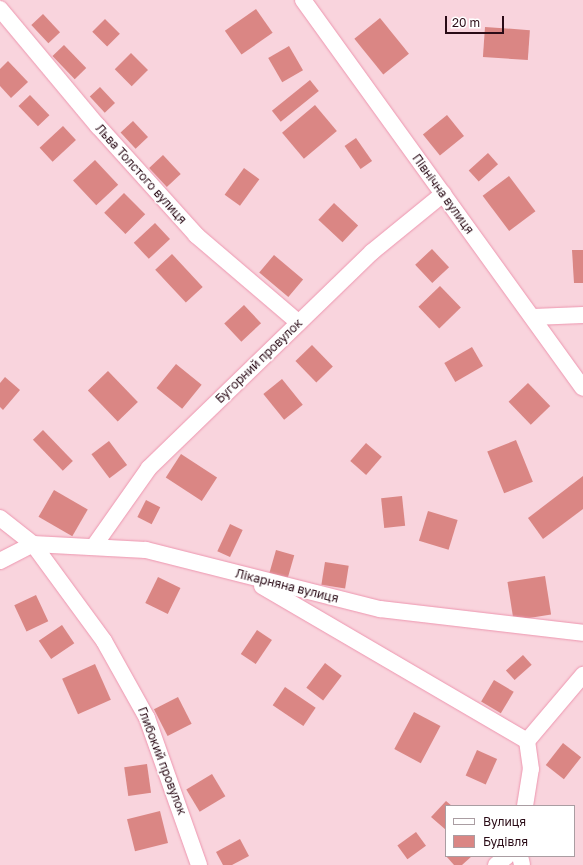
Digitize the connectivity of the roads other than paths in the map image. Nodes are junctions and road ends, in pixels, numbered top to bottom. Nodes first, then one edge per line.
1 (303, 0) edge
2 (314, 0) edge
3 (0, 9) edge
4 (443, 194) junction
5 (583, 315) edge
6 (533, 318) junction
7 (299, 323) junction
8 (583, 388) edge
9 (0, 518) edge
10 (33, 544) junction
11 (94, 546) junction
12 (0, 561) edge
13 (247, 577) junction
14 (583, 633) edge
15 (583, 675) edge
16 (527, 741) junction
17 (525, 805) edge
18 (506, 857) edge
19 (199, 865) edge
20 (496, 865) edge

1 - 2 street
1 - 4 street, Північна вулиця
3 - 7 street, Льва Толстого вулиця
4 - 6 street, Північна вулиця
4 - 7 street, Бугорний провулок
5 - 6 street
6 - 8 street, Північна вулиця
7 - 11 street, Бугорний провулок
9 - 10 street
10 - 11 street, Лікарняна вулиця
10 - 12 street
10 - 19 street, Глибокий провулок
11 - 13 street, Лікарняна вулиця
13 - 14 street, Лікарняна вулиця
13 - 16 street
15 - 16 street
16 - 17 street
18 - 20 street

